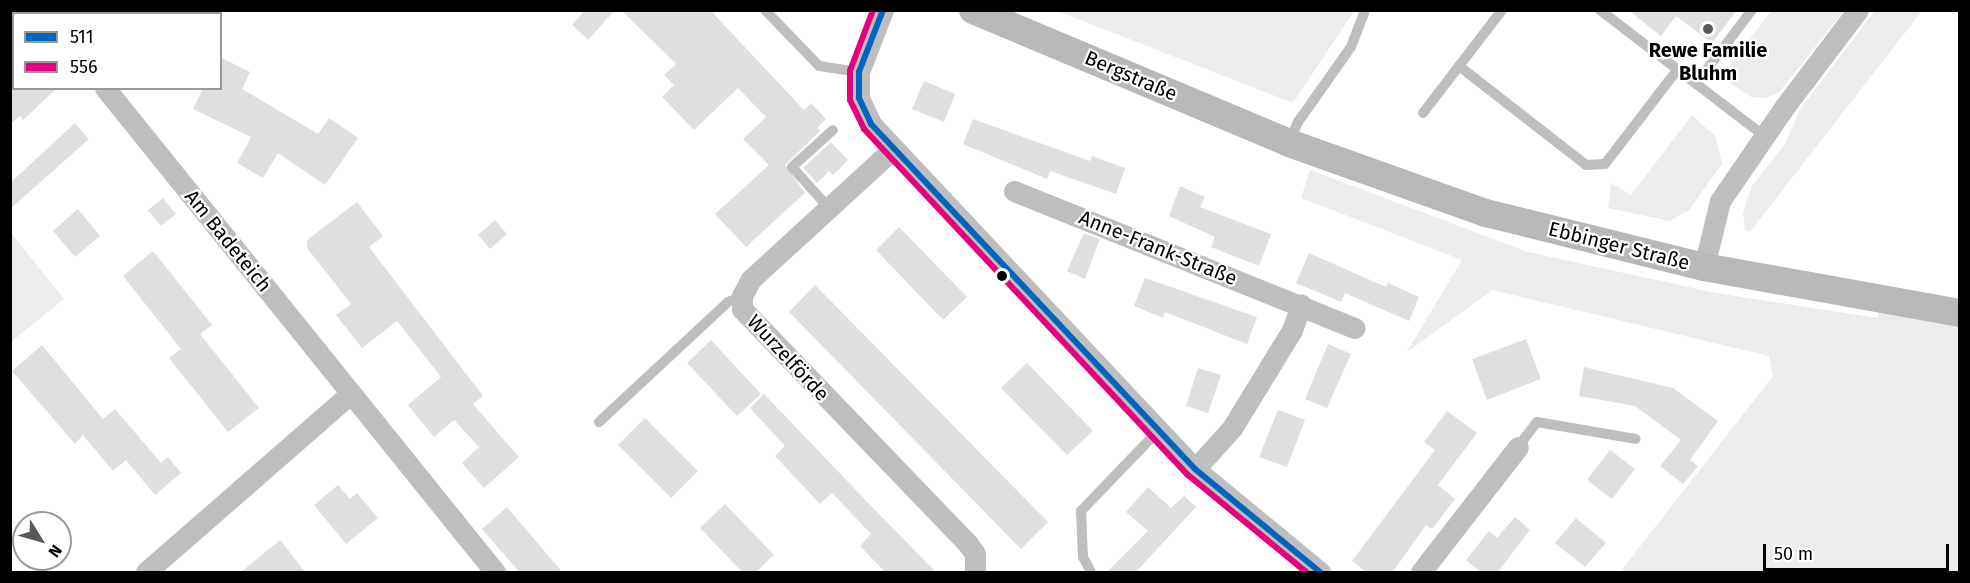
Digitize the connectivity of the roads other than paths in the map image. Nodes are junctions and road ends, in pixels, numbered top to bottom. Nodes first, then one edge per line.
1 (765, 10) edge
2 (883, 10) edge
3 (973, 10) edge
4 (1365, 10) edge
5 (1502, 10) edge
6 (1600, 10) edge
7 (1752, 10) edge
8 (1858, 10) edge
9 (1459, 66) junction
10 (1677, 70) junction
11 (859, 72) junction
12 (1696, 84) junction
13 (107, 90) edge
14 (1423, 113) dead end
15 (833, 130) dead end
16 (1764, 136) junction
17 (1288, 143) junction
18 (892, 150) junction
19 (1014, 191) dead end
20 (829, 208) junction
21 (1704, 267) junction
22 (742, 296) junction
23 (1301, 305) junction
24 (1959, 313) edge
25 (1355, 328) dead end
26 (351, 393) junction
27 (599, 422) dead end
28 (1158, 431) junction
29 (1636, 439) dead end
30 (1518, 447) joint
31 (1195, 469) junction
32 (146, 572) edge
33 (495, 573) edge
34 (975, 573) edge
35 (1090, 573) edge
36 (1320, 573) edge
37 (1420, 573) edge

1 - 11 lane
2 - 11 street
3 - 17 main road, Bergstraße
4 - 17 lane
5 - 9 lane
6 - 10 lane
7 - 12 lane
8 - 16 street
9 - 10 lane
9 - 14 lane
10 - 12 lane
11 - 18 street
12 - 16 lane
13 - 26 street, Am Badeteich
15 - 20 lane
16 - 21 street
17 - 21 main road, Ebbinger Straße
18 - 20 street, Wurzelförde
18 - 28 street
19 - 23 street, Anne-Frank-Straße
20 - 22 street, Wurzelförde
21 - 24 main road, Ebbinger Straße
22 - 27 lane
22 - 34 street, Wurzelförde
23 - 25 street, Anne-Frank-Straße
23 - 31 street
26 - 32 street
26 - 33 street, Am Badeteich
28 - 31 street
28 - 35 lane
29 - 30 lane
30 - 37 street
31 - 36 street

